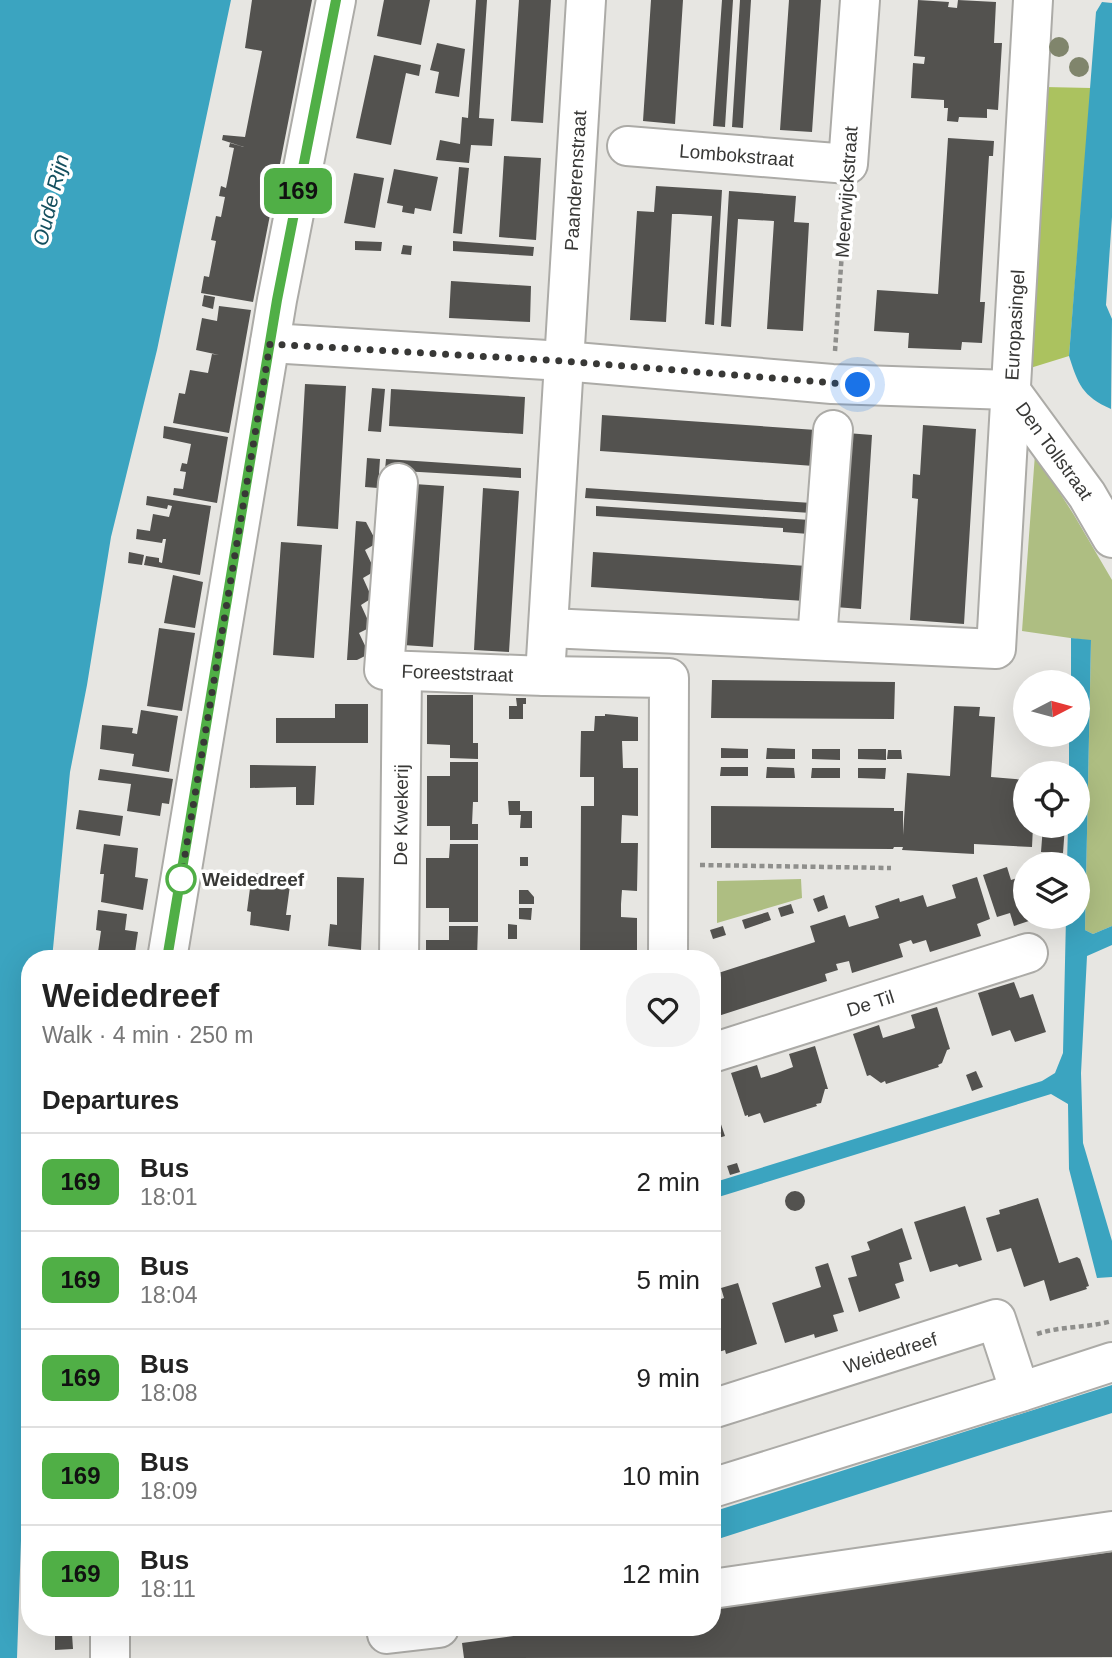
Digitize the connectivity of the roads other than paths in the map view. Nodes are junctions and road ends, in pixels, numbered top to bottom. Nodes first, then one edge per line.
1 (337, 0) edge
2 (586, 0) edge
3 (860, 0) edge
4 (1032, 0) edge
5 (627, 146) dead end
6 (848, 164) joint
7 (270, 344) junction
8 (563, 361) junction
9 (1010, 390) junction
10 (833, 430) dead end
11 (398, 482) dead end
12 (1100, 489) edge
13 (1112, 538) edge
14 (549, 628) junction
15 (817, 640) junction
16 (402, 671) junction
17 (545, 676) junction
18 (169, 950) edge
19 (399, 950) edge
20 (667, 950) edge
21 (1028, 953) dead end
22 (721, 1050) edge
23 (1112, 1362) edge
24 (1020, 1392) junction
25 (721, 1406) edge
26 (721, 1485) edge
27 (1112, 1531) edge
28 (721, 1589) edge
29 (110, 1636) edge
30 (110, 1658) edge

1 - 7 street
2 - 8 street, Paanderenstraat
3 - 6 street, Meerwijckstraat
4 - 9 street, Europasingel
5 - 6 street, Lombokstraat
7 - 8 street, Den Tollstraat
7 - 18 street
8 - 9 street, Den Tollstraat
8 - 14 street
9 - 12 street, Den Tollstraat
9 - 15 street, Europasingel
10 - 15 street
11 - 16 street, Foreeststraat
12 - 13 street, Den Tollstraat
14 - 15 street
14 - 17 street
16 - 17 street, Foreeststraat
16 - 19 street, De Kwekerij
17 - 20 street
21 - 22 street, De Til
23 - 24 street
24 - 25 street, Weidedreef
24 - 26 street
27 - 28 street
29 - 30 street

